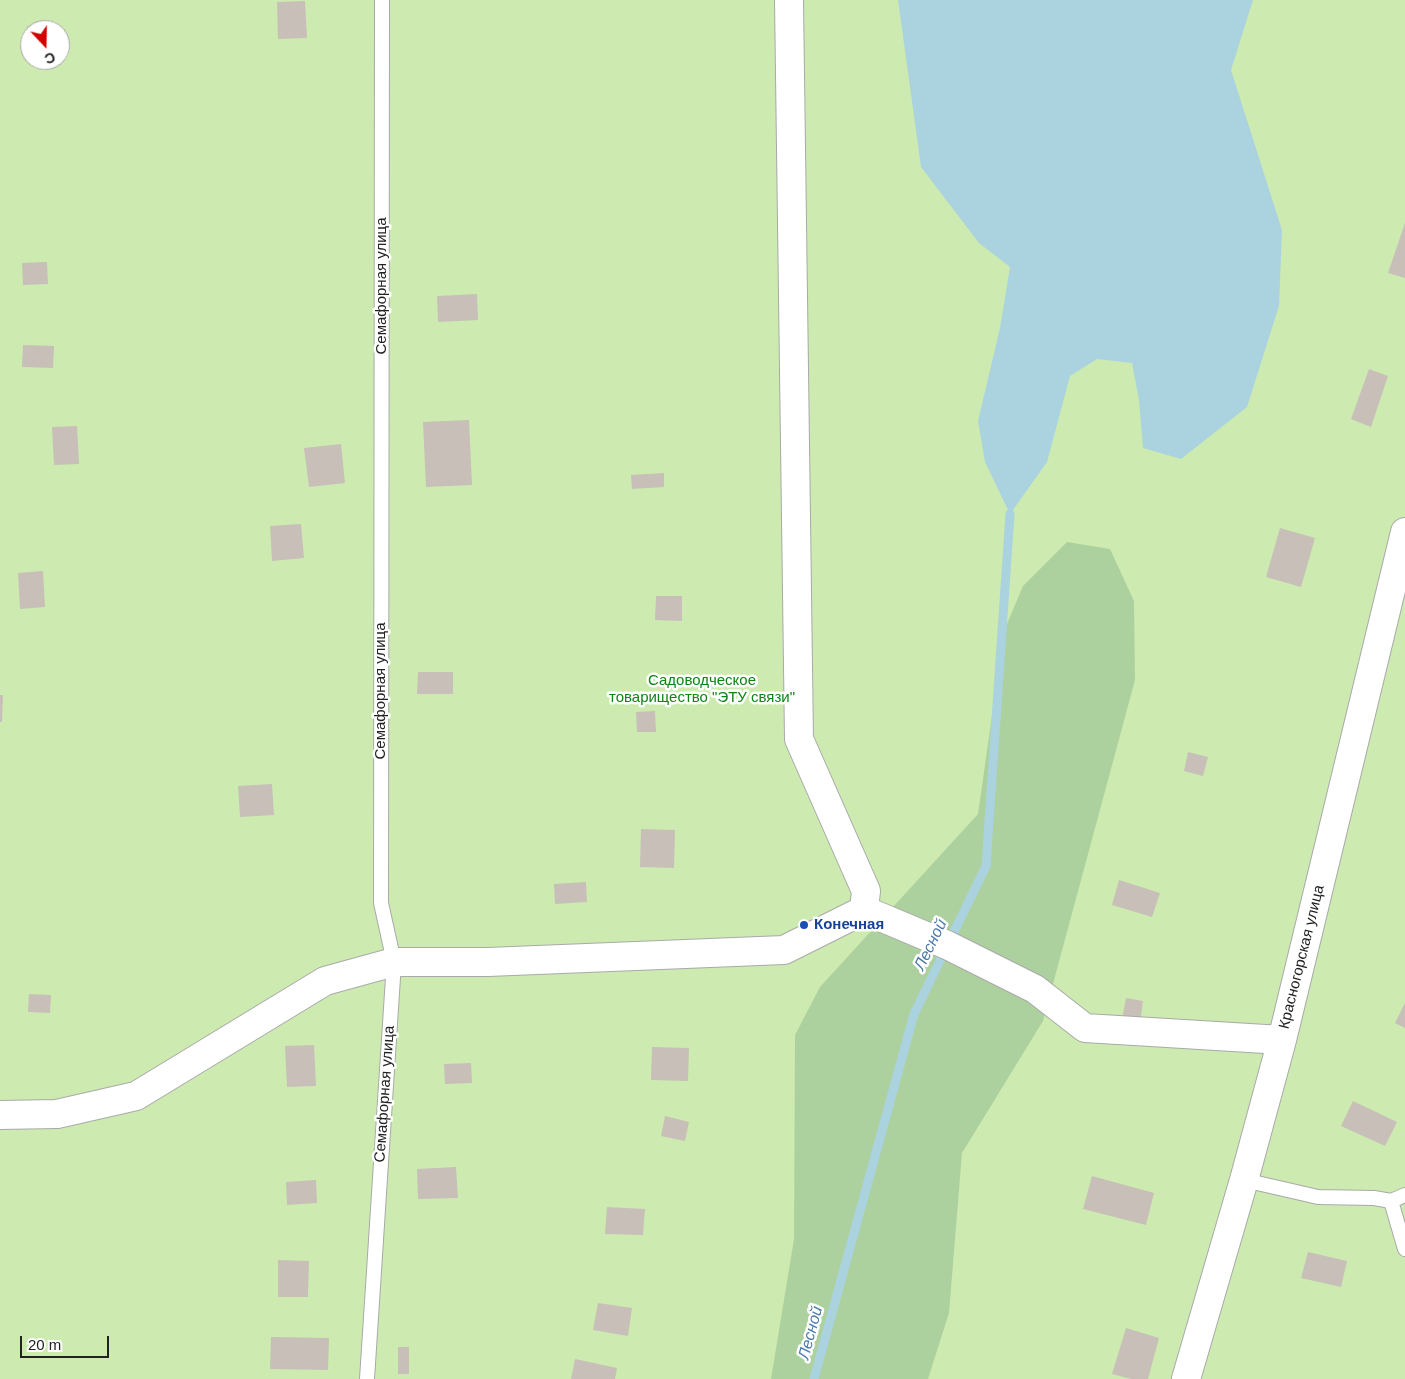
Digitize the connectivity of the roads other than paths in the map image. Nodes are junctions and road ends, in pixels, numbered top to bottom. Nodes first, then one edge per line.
1 (382, 0) edge
2 (790, 0) edge
3 (1405, 532) edge
4 (864, 910) junction
5 (394, 962) junction
6 (1282, 1040) junction
7 (0, 1115) edge
8 (1244, 1180) junction
9 (1405, 1195) edge
10 (1391, 1200) junction
11 (1405, 1249) edge
12 (367, 1379) edge
13 (1186, 1379) edge

1 - 5 lane, Семафорная улица
2 - 4 street
3 - 6 street, Красногорская улица
4 - 5 street
4 - 6 street
5 - 7 street
5 - 12 lane, Семафорная улица
6 - 8 street, Красногорская улица
8 - 10 lane
8 - 13 street, Красногорская улица
9 - 10 lane
10 - 11 lane

